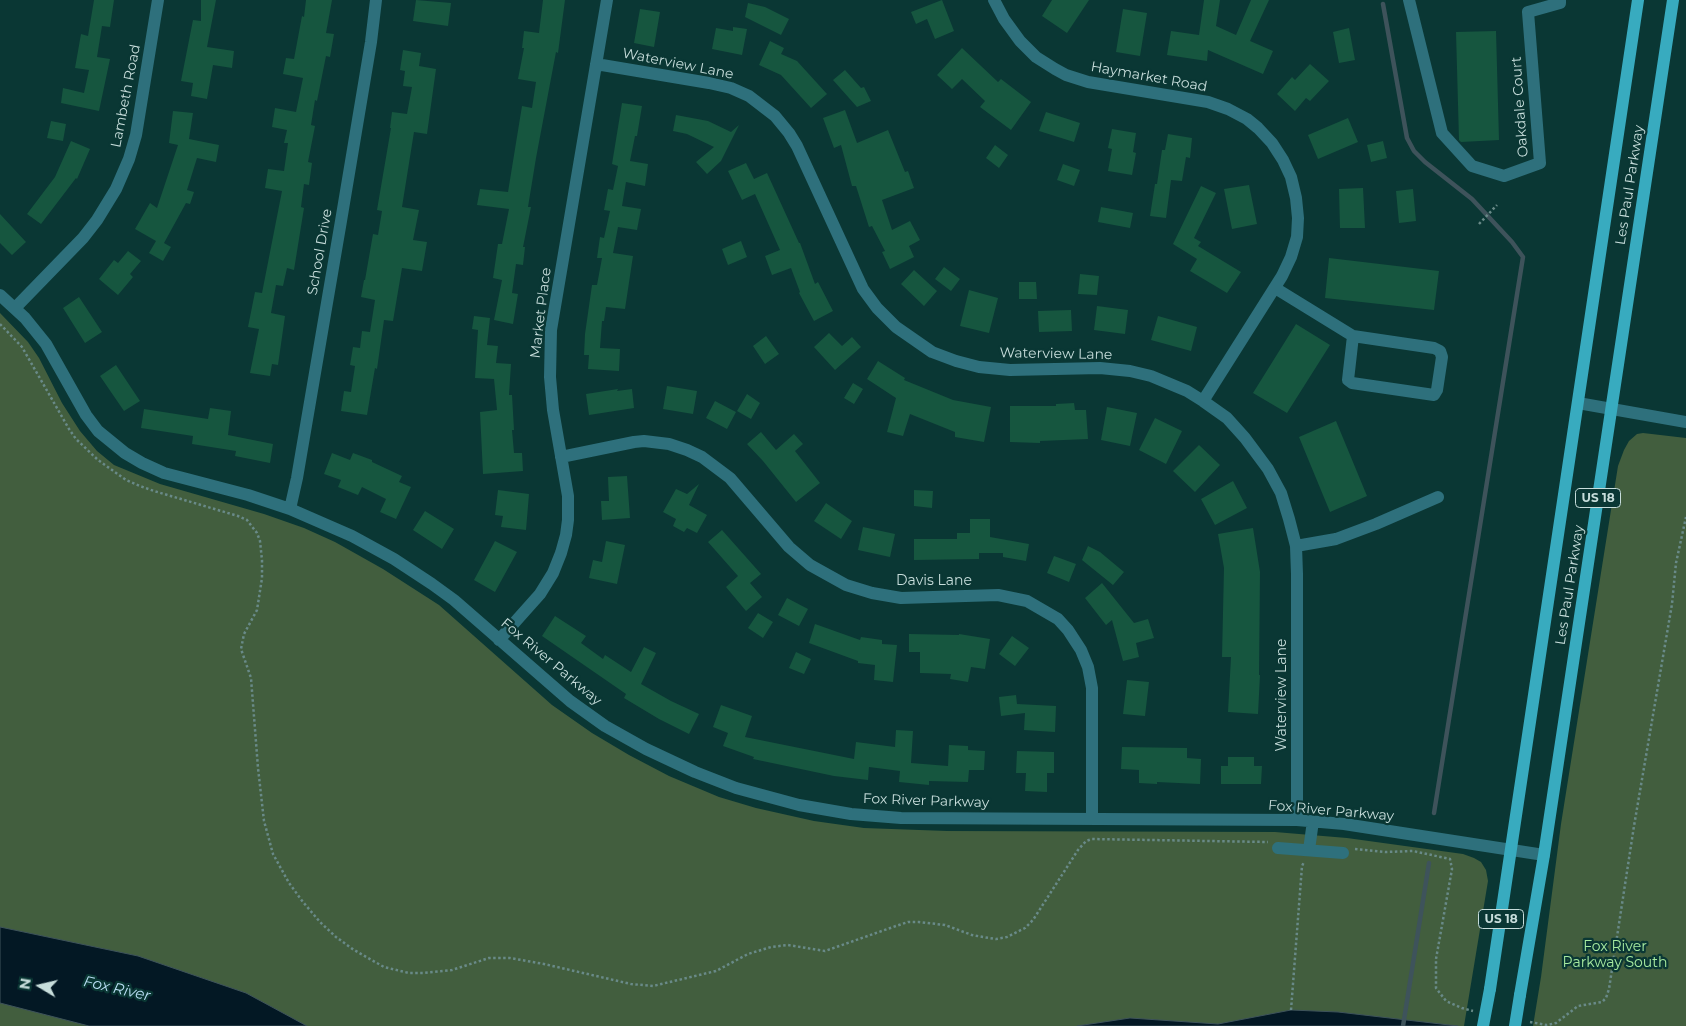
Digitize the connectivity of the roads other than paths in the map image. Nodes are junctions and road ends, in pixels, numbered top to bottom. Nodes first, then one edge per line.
1 (158, 0) edge
2 (376, 0) edge
3 (606, 0) edge
4 (994, 0) edge
5 (1409, 0) edge
6 (1560, 0) edge
7 (1638, 0) edge
8 (1672, 0) edge
9 (1528, 6) edge
10 (596, 64) junction
11 (1275, 288) junction
12 (0, 295) edge
13 (15, 308) junction
14 (1353, 336) junction
15 (1203, 401) junction
16 (1578, 403) junction
17 (1612, 409) junction
18 (1686, 422) edge
19 (561, 456) junction
20 (1438, 496) dead end
21 (290, 509) junction
22 (1296, 546) junction
23 (499, 640) junction
24 (1092, 818) junction
25 (1297, 820) junction
26 (1313, 822) junction
27 (1278, 848) dead end
28 (1309, 850) junction
29 (1512, 850) junction
30 (1343, 853) dead end
31 (1544, 855) junction
32 (1483, 1026) edge
33 (1515, 1026) edge

1 - 13 street, Lambeth Road
2 - 21 street, School Drive
3 - 10 street, Market Place
4 - 11 street, Haymarket Road
5 - 9 street, Oakdale Court
6 - 9 street, Oakdale Court
7 - 16 main road, Les Paul Parkway / US 18
8 - 17 main road, Les Paul Parkway / US 18
10 - 15 street, Waterview Lane
10 - 19 street, Market Place
11 - 14 street
11 - 15 street, Haymarket Road
12 - 13 street, Fox River Parkway
13 - 21 street, Fox River Parkway
14 - 14 street
15 - 22 street, Waterview Lane
16 - 17 street
16 - 29 main road, Les Paul Parkway / US 18
17 - 18 street
17 - 31 main road, Les Paul Parkway / US 18
19 - 23 street, Market Place
19 - 24 street, Davis Lane
20 - 22 street
21 - 23 street, Fox River Parkway
22 - 25 street, Waterview Lane
23 - 24 street, Fox River Parkway
24 - 25 street, Fox River Parkway
25 - 26 street, Fox River Parkway
26 - 28 street
26 - 29 street, Fox River Parkway
27 - 28 street
28 - 30 street
29 - 31 street, Fox River Parkway
29 - 32 main road, Les Paul Parkway / US 18, bridge
31 - 33 main road, Les Paul Parkway / US 18, bridge

